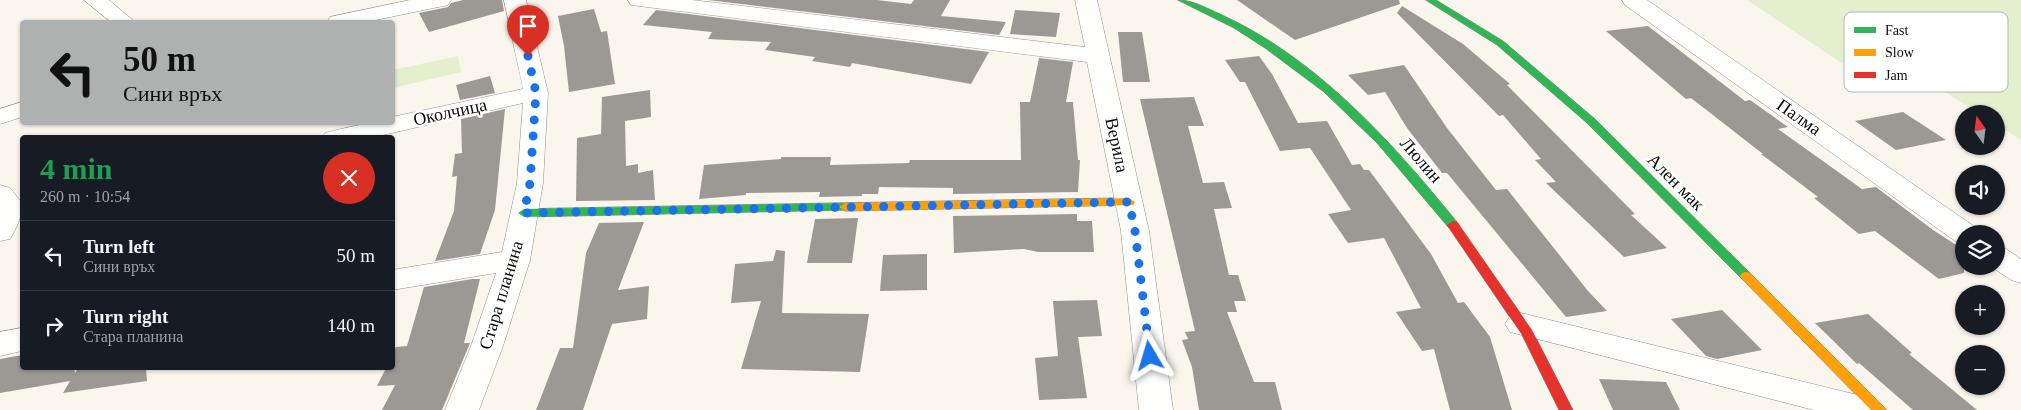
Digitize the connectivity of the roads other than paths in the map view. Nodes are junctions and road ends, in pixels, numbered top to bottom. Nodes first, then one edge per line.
1 (95, 0) edge
2 (440, 0) edge
3 (515, 0) edge
4 (639, 0) edge
5 (1086, 0) edge
6 (1182, 0) edge
7 (1430, 0) edge
8 (1633, 0) edge
9 (121, 20) edge
10 (347, 20) edge
11 (1099, 56) junction
12 (536, 93) junction
13 (20, 110) edge
14 (0, 117) edge
15 (395, 124) edge
16 (392, 125) edge
17 (347, 135) edge
18 (1129, 202) junction
19 (524, 213) junction
20 (1955, 227) edge
21 (515, 260) junction
22 (2005, 262) edge
23 (2021, 273) edge
24 (395, 280) edge
25 (1521, 324) junction
26 (20, 340) edge
27 (0, 344) edge
28 (462, 410) edge
29 (1156, 410) edge
30 (1566, 410) edge
31 (1866, 410) edge
32 (1880, 410) edge

1 - 9 street
2 - 10 street
3 - 12 street, Стара планина
4 - 11 street
5 - 11 street, Верила
6 - 25 street, Люлин
7 - 32 street, Ален мак
8 - 20 street, Палма
11 - 18 street, Верила
12 - 15 street, Околчица
12 - 19 street, Стара планина
13 - 14 street
16 - 17 street, Околчица
18 - 19 street
18 - 29 street, Верила
19 - 21 street, Стара планина
21 - 24 street
21 - 28 street, Стара планина
22 - 23 street
25 - 30 street, Люлин
25 - 31 street
26 - 27 street

